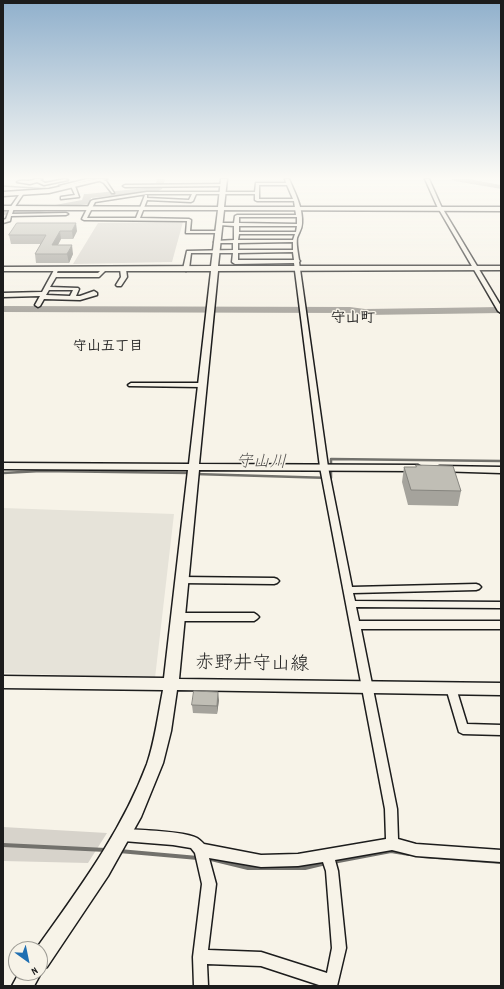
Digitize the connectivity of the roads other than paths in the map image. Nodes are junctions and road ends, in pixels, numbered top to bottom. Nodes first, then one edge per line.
1 (189, 225) edge
2 (237, 225) joint
3 (300, 225) edge
4 (451, 225) edge
5 (218, 228) junction
6 (236, 233) junction
7 (297, 233) junction
8 (295, 241) junction
9 (216, 242) junction
10 (236, 242) junction
11 (295, 251) junction
12 (216, 252) junction
13 (236, 252) junction
14 (298, 265) junction
15 (215, 268) junction
16 (477, 268) junction
17 (501, 268) edge
18 (3, 269) edge
19 (123, 269) junction
20 (186, 269) junction
21 (56, 272) junction
22 (120, 285) dead end
23 (46, 288) junction
24 (94, 293) dead end
25 (3, 295) edge
26 (42, 296) junction
27 (72, 298) junction
28 (38, 305) dead end
29 (501, 311) edge
30 (131, 385) dead end
31 (201, 385) junction
32 (3, 466) edge
33 (195, 467) junction
34 (324, 467) junction
35 (501, 470) edge
36 (181, 580) junction
37 (274, 581) dead end
38 (476, 587) dead end
39 (349, 590) junction
40 (352, 604) junction
41 (501, 605) edge
42 (177, 617) junction
43 (254, 617) dead end
44 (356, 625) junction
45 (501, 625) edge
46 (3, 682) edge
47 (171, 684) junction
48 (369, 688) junction
49 (451, 688) junction
50 (501, 689) edge
51 (501, 730) edge
52 (123, 835) junction
53 (392, 844) junction
54 (202, 855) junction
55 (501, 856) edge
56 (329, 862) junction
57 (48, 948) edge
58 (200, 957) junction
59 (201, 986) edge

1 - 5 street
2 - 5 street
2 - 6 street
3 - 7 street
4 - 16 street
5 - 9 street
6 - 7 street
6 - 10 street
7 - 8 street
8 - 10 street
8 - 11 street
9 - 10 street
9 - 12 street
10 - 13 street
11 - 13 street
11 - 14 street
12 - 13 street
12 - 15 street
12 - 20 street
13 - 14 street
14 - 15 street
14 - 16 street
14 - 34 street
15 - 20 street
15 - 31 street
16 - 17 street
16 - 29 street
18 - 21 street
19 - 20 street
19 - 21 street
19 - 22 street
21 - 23 street
23 - 26 street
23 - 27 street
24 - 27 street
25 - 26 street
26 - 27 street
26 - 28 street
30 - 31 street
31 - 33 street
32 - 33 street
33 - 34 street
33 - 36 street
34 - 35 street
34 - 39 street
36 - 37 street
36 - 42 street
38 - 39 street
39 - 40 street
40 - 41 street
40 - 44 street
42 - 43 street
42 - 47 street
44 - 45 street
44 - 48 street
46 - 47 street, 赤野井守山線
47 - 48 street, 赤野井守山線
47 - 52 street
48 - 49 street, 赤野井守山線
48 - 53 street
49 - 50 street, 赤野井守山線
49 - 51 street
52 - 54 street
52 - 57 street
53 - 55 street
53 - 56 street
54 - 56 street
54 - 58 street
56 - 58 street
58 - 59 street

